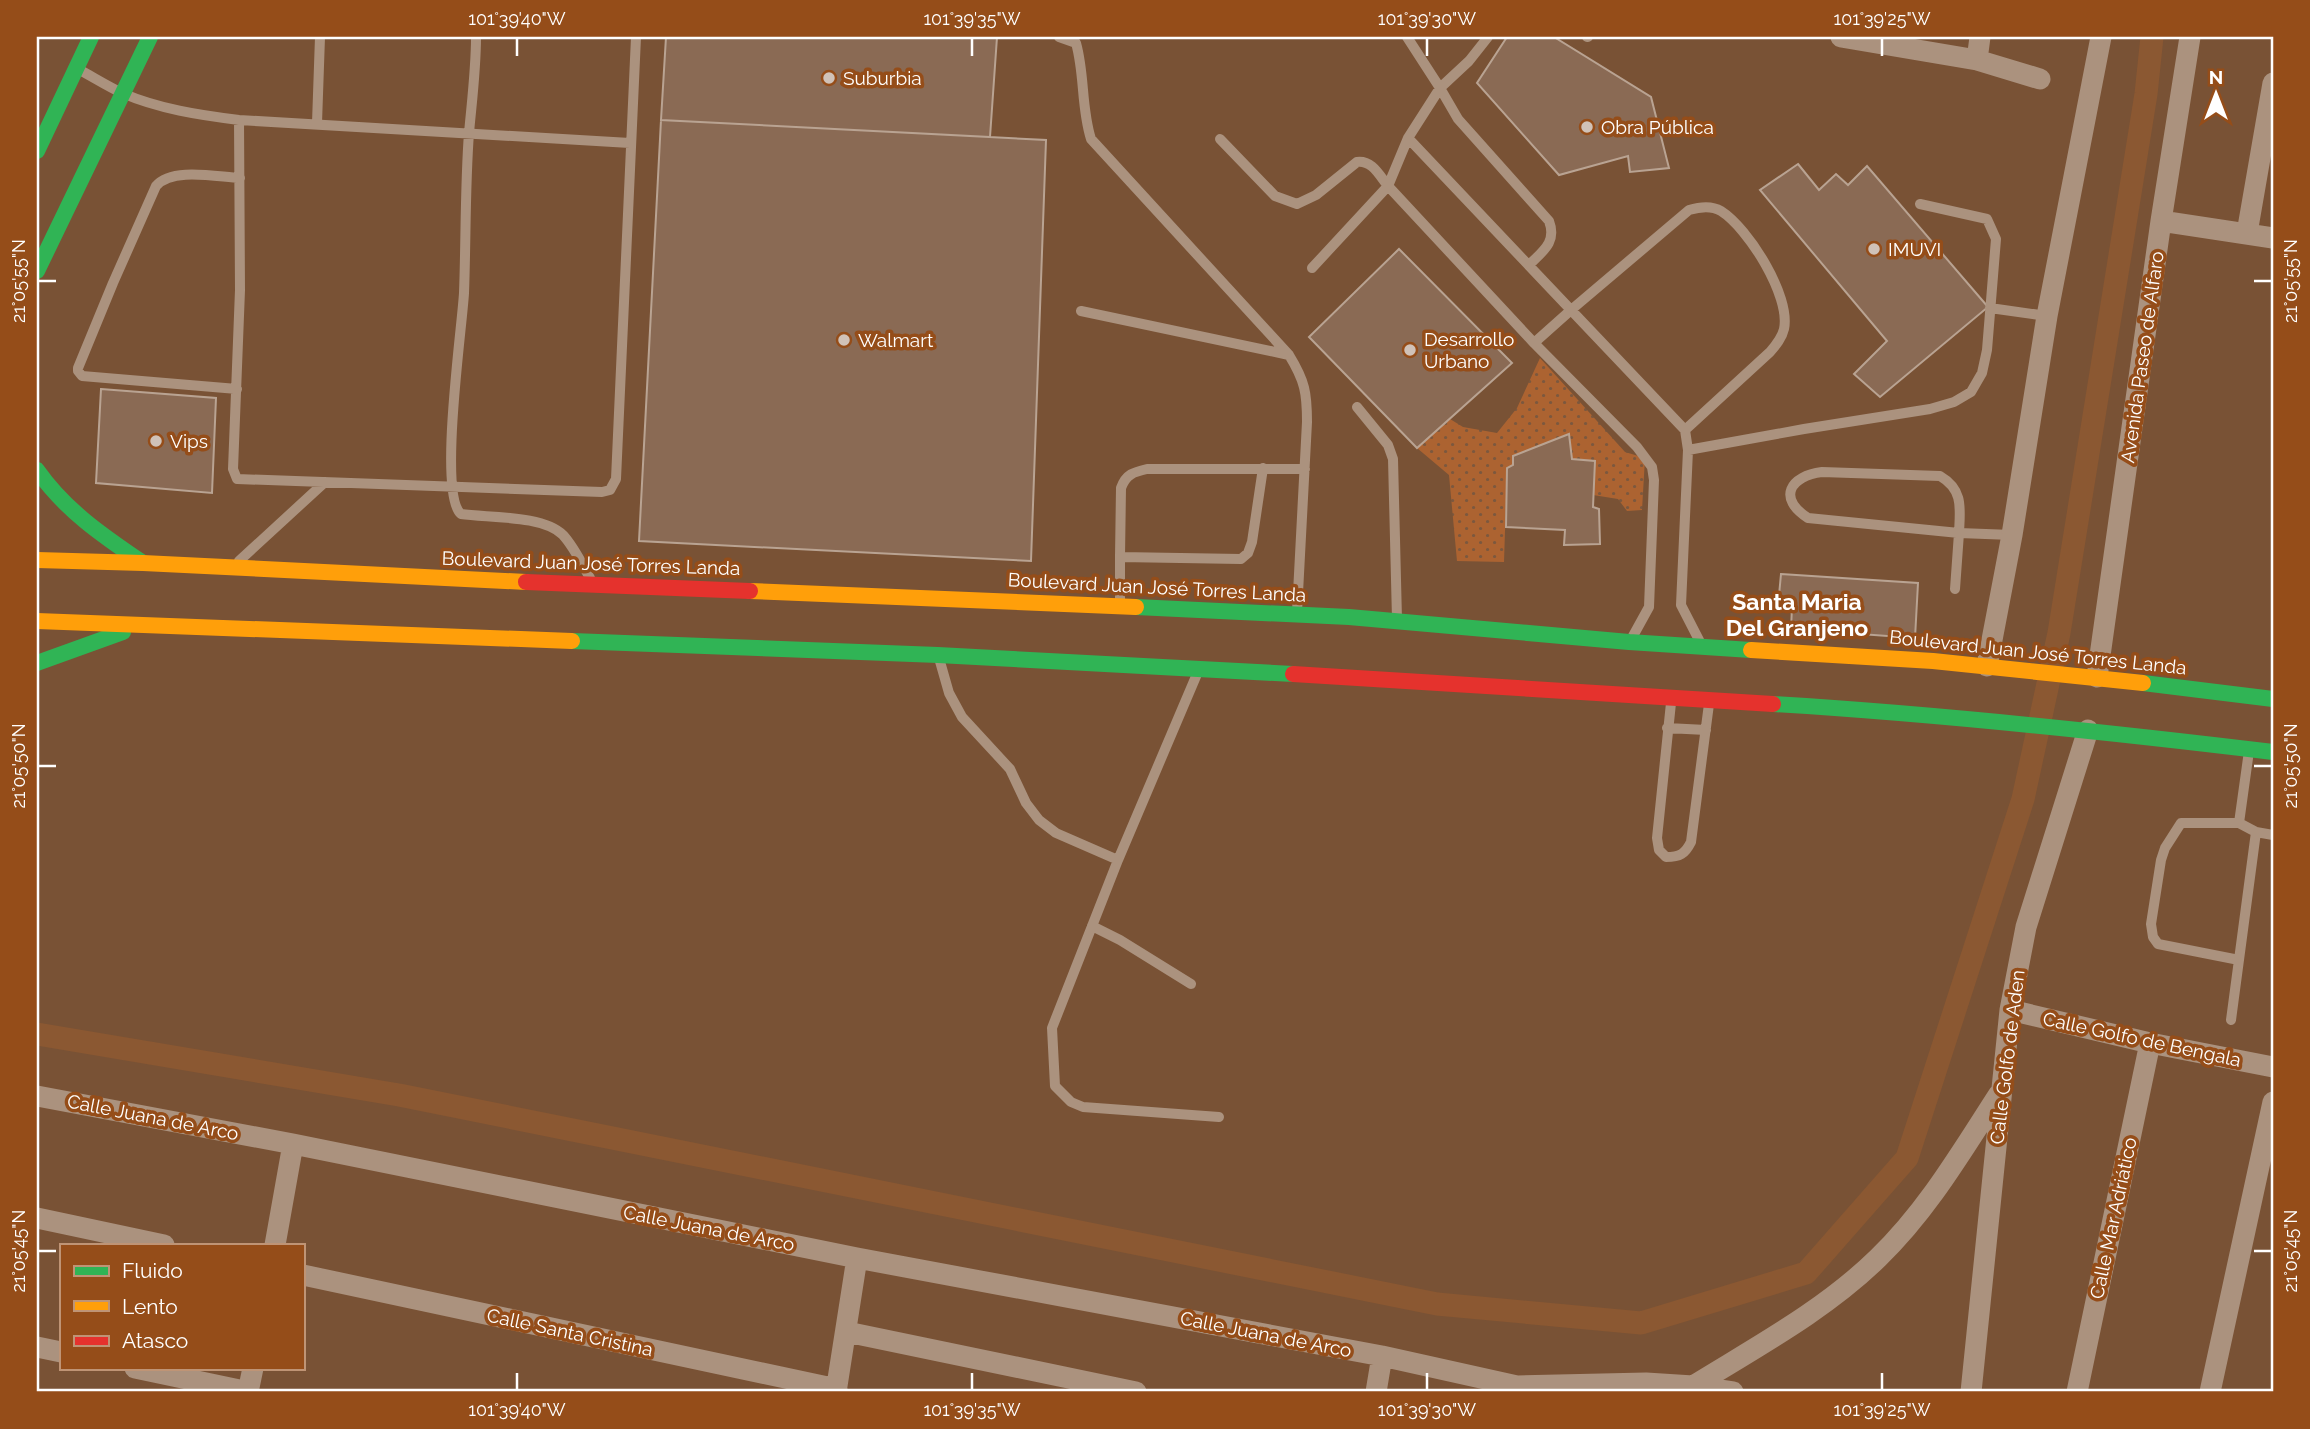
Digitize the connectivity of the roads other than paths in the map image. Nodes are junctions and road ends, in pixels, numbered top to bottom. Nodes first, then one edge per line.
1 (90, 37) edge
2 (149, 37) edge
3 (320, 37) edge
4 (477, 37) edge
5 (636, 37) edge
6 (1059, 37) edge
7 (1407, 37) edge
8 (1488, 37) edge
9 (1841, 37) edge
10 (1980, 37) edge
11 (2101, 37) edge
12 (2190, 37) edge
13 (1977, 60) junction
14 (76, 68) junction
15 (2040, 79) dead end
16 (2273, 83) edge
17 (1440, 88) junction
18 (122, 93) junction
19 (239, 120) junction
20 (317, 123) junction
21 (469, 132) junction
22 (1408, 138) junction
23 (1220, 139) dead end
24 (631, 143) junction
25 (37, 151) edge
26 (240, 178) junction
27 (1388, 186) junction
28 (1920, 204) dead end
29 (2161, 221) junction
30 (2247, 233) junction
31 (2273, 237) edge
32 (1529, 265) junction
33 (1312, 268) dead end
34 (37, 271) edge
35 (1990, 308) junction
36 (1571, 310) junction
37 (1081, 312) dead end
38 (2046, 316) junction
39 (1534, 343) junction
40 (1289, 355) junction
41 (237, 389) junction
42 (1357, 407) dead end
43 (1685, 430) junction
44 (1688, 450) junction
45 (1263, 468) junction
46 (1305, 469) junction
47 (37, 470) edge
48 (324, 482) junction
49 (452, 488) junction
50 (1959, 533) junction
51 (2012, 535) junction
52 (1120, 557) junction
53 (37, 560) edge
54 (143, 563) junction
55 (231, 568) junction
56 (594, 584) junction
57 (1955, 589) dead end
58 (1119, 606) junction
59 (1296, 614) junction
60 (37, 621) edge
61 (1397, 621) junction
62 (152, 625) junction
63 (1629, 642) junction
64 (1702, 645) junction
65 (938, 655) junction
66 (37, 663) edge
67 (1996, 667) junction
68 (1199, 668) junction
69 (2097, 677) junction
70 (1671, 696) junction
71 (1710, 699) junction
72 (2273, 699) edge
73 (1667, 728) junction
74 (1706, 730) junction
75 (2088, 730) junction
76 (2249, 748) junction
77 (2273, 752) edge
78 (2239, 823) junction
79 (2256, 832) junction
80 (2273, 835) edge
81 (1118, 860) junction
82 (1092, 926) junction
83 (2239, 960) junction
84 (1191, 984) dead end
85 (2010, 1010) junction
86 (2231, 1020) dead end
87 (2150, 1043) junction
88 (2273, 1068) edge
89 (2002, 1090) junction
90 (37, 1096) edge
91 (2273, 1102) edge
92 (1219, 1117) dead end
93 (293, 1144) junction
94 (37, 1218) edge
95 (159, 1244) edge
96 (275, 1244) edge
97 (857, 1258) junction
98 (304, 1275) edge
99 (847, 1332) junction
100 (37, 1347) edge
101 (60, 1352) edge
102 (1382, 1356) junction
103 (144, 1370) edge
104 (253, 1370) edge
105 (1693, 1386) junction
106 (1645, 1387) edge
107 (1516, 1389) edge
108 (836, 1390) edge
109 (248, 1392) edge
110 (1136, 1392) edge
111 (1376, 1392) edge
112 (1733, 1392) edge
113 (1971, 1392) edge
114 (2077, 1392) edge
115 (2210, 1392) edge

1 - 14 main road
2 - 18 main road
3 - 20 lane
4 - 21 lane
5 - 24 lane
6 - 40 lane
7 - 17 lane
8 - 17 lane
9 - 13 street
10 - 13 street
11 - 38 street
12 - 29 street, Avenida Paseo de Alfaro
13 - 15 street
14 - 18 lane
14 - 25 main road
16 - 30 street
17 - 22 lane
17 - 32 lane
18 - 19 lane
18 - 34 main road
19 - 20 lane
19 - 26 lane
20 - 21 lane
21 - 24 lane
21 - 49 lane
22 - 27 lane
22 - 32 lane
23 - 27 lane
24 - 49 lane
26 - 41 lane
26 - 41 lane
27 - 33 lane
27 - 39 lane
28 - 35 lane
29 - 30 street
29 - 69 street, Avenida Paseo de Alfaro
30 - 31 street
32 - 36 lane
35 - 38 lane
35 - 44 lane
36 - 39 lane
36 - 43 lane
36 - 43 lane
37 - 40 lane
38 - 51 street
39 - 63 lane
40 - 46 lane
41 - 48 lane
42 - 61 lane
43 - 44 lane
44 - 64 lane
45 - 46 lane
45 - 52 lane
45 - 52 lane
46 - 59 lane
47 - 54 main road
48 - 49 lane
48 - 55 lane
49 - 56 lane
50 - 50 lane
50 - 51 lane
50 - 57 lane
51 - 67 street
52 - 58 lane
53 - 54 main road, Boulevard Juan José Torres Landa
54 - 55 main road, Boulevard Juan José Torres Landa
55 - 56 main road, Boulevard Juan José Torres Landa
56 - 58 main road, Boulevard Juan José Torres Landa
58 - 59 main road, Boulevard Juan José Torres Landa
59 - 61 main road, Boulevard Juan José Torres Landa
60 - 62 main road
61 - 63 main road, Boulevard Juan José Torres Landa
62 - 65 main road
62 - 66 main road
63 - 64 main road, Boulevard Juan José Torres Landa
64 - 67 main road, Boulevard Juan José Torres Landa
65 - 68 main road
65 - 81 lane
67 - 69 main road, Boulevard Juan José Torres Landa
68 - 70 main road
68 - 81 lane
69 - 72 main road, Boulevard Juan José Torres Landa
70 - 71 main road
70 - 73 lane
71 - 74 lane
71 - 75 main road
73 - 74 lane
73 - 74 lane
75 - 76 main road
75 - 85 street, Calle Golfo de Aden
76 - 77 main road
76 - 78 lane
78 - 79 lane
78 - 83 lane
79 - 80 lane
79 - 83 lane
81 - 82 lane
82 - 84 lane
82 - 92 lane
83 - 86 lane
85 - 87 street, Calle Golfo de Bengala
85 - 89 street, Calle Golfo de Aden
87 - 88 street, Calle Golfo de Bengala
87 - 114 street, Calle Mar Adriático
89 - 105 street
89 - 113 street, Calle Golfo de Aden
90 - 93 street, Calle Juana de Arco
91 - 115 street
93 - 96 street
93 - 97 street, Calle Juana de Arco
94 - 95 street
97 - 99 street
97 - 102 street, Calle Juana de Arco
98 - 108 street, Calle Santa Cristina
99 - 108 street
99 - 110 street
100 - 101 street
102 - 107 street, Calle Juana de Arco
102 - 111 street
103 - 109 street
104 - 109 street
105 - 106 street, Calle Juana de Arco
105 - 112 street, Calle Juana de Arco
106 - 107 street, Calle Juana de Arco

